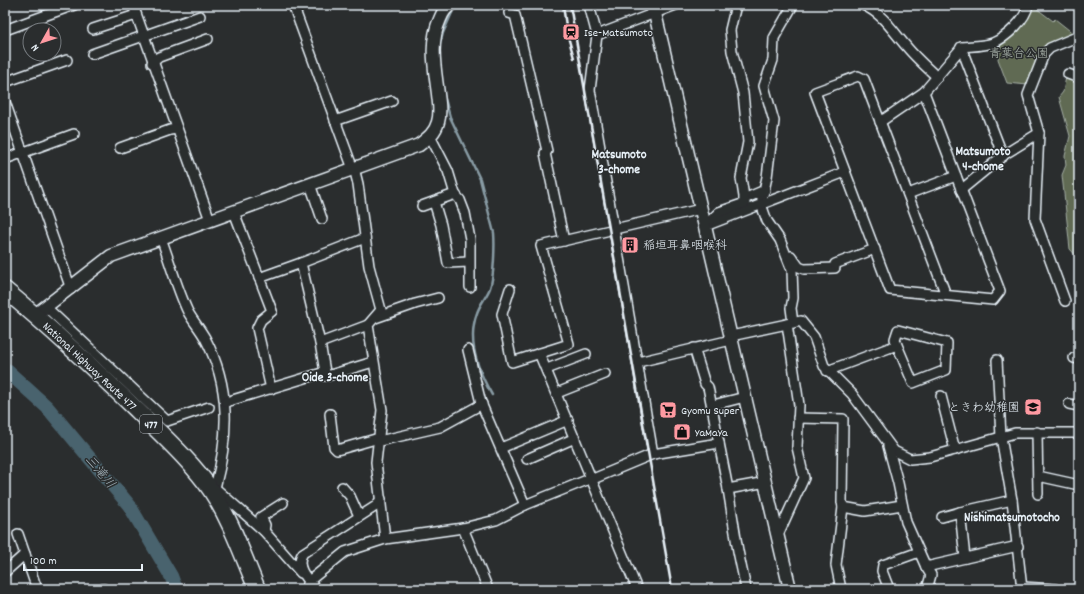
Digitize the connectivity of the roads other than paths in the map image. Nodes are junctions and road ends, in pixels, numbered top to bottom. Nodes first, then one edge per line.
1 (74, 5) edge
2 (133, 5) edge
3 (293, 5) edge
4 (450, 5) edge
5 (589, 5) edge
6 (676, 5) edge
7 (736, 5) edge
8 (793, 5) edge
9 (863, 5) edge
10 (1028, 5) edge
11 (654, 9) edge
12 (509, 13) dead end
13 (136, 15) junction
14 (200, 16) dead end
15 (94, 29) dead end
16 (5, 30) edge
17 (597, 34) junction
18 (144, 36) junction
19 (1079, 36) edge
20 (208, 39) dead end
21 (961, 48) junction
22 (92, 54) dead end
23 (67, 60) dead end
24 (152, 62) junction
25 (1068, 74) dead end
26 (937, 77) junction
27 (1079, 78) edge
28 (5, 82) edge
29 (924, 92) junction
30 (392, 101) dead end
31 (5, 102) edge
32 (335, 121) junction
33 (880, 122) junction
34 (177, 129) junction
35 (1039, 133) junction
36 (74, 134) dead end
37 (430, 136) junction
38 (120, 148) dead end
39 (23, 153) junction
40 (1003, 156) junction
41 (5, 159) edge
42 (353, 169) junction
43 (845, 172) junction
44 (956, 176) junction
45 (310, 184) junction
46 (764, 190) junction
47 (961, 190) junction
48 (455, 194) junction
49 (908, 194) junction
50 (744, 199) junction
51 (434, 202) junction
52 (763, 203) junction
53 (422, 206) dead end
54 (701, 209) junction
55 (234, 212) junction
56 (322, 219) dead end
57 (210, 220) junction
58 (705, 226) junction
59 (614, 228) junction
60 (161, 238) junction
61 (365, 238) junction
62 (564, 241) junction
63 (875, 249) junction
64 (469, 262) junction
65 (301, 263) junction
66 (259, 278) junction
67 (470, 287) dead end
68 (71, 289) junction
69 (510, 289) dead end
70 (5, 290) edge
71 (946, 295) junction
72 (438, 298) dead end
73 (1065, 301) dead end
74 (41, 310) junction
75 (371, 322) junction
76 (790, 323) junction
77 (731, 338) junction
78 (320, 343) junction
79 (897, 345) junction
80 (694, 348) junction
81 (468, 350) dead end
82 (540, 353) junction
83 (586, 354) dead end
84 (997, 360) dead end
85 (373, 362) junction
86 (638, 362) junction
87 (546, 370) junction
88 (827, 371) junction
89 (324, 372) junction
90 (605, 374) dead end
91 (271, 389) junction
92 (557, 393) junction
93 (942, 396) dead end
94 (745, 397) junction
95 (226, 402) junction
96 (482, 404) junction
97 (1069, 404) dead end
98 (712, 405) junction
99 (1079, 406) edge
100 (209, 407) dead end
101 (330, 414) dead end
102 (798, 418) junction
103 (568, 420) junction
104 (1037, 432) junction
105 (1079, 433) edge
106 (1001, 437) junction
107 (575, 438) junction
108 (379, 439) junction
109 (719, 443) junction
110 (886, 443) junction
111 (501, 448) junction
112 (955, 450) junction
113 (654, 454) junction
114 (527, 458) dead end
115 (1038, 476) junction
116 (592, 478) junction
117 (766, 482) junction
118 (1079, 484) edge
119 (342, 487) dead end
120 (213, 489) junction
121 (728, 490) junction
122 (1038, 494) dead end
123 (381, 499) junction
124 (1012, 500) junction
125 (283, 503) dead end
126 (525, 505) junction
127 (902, 505) junction
128 (843, 507) junction
129 (960, 512) junction
130 (359, 516) junction
131 (942, 517) dead end
132 (463, 528) junction
133 (264, 531) junction
134 (18, 534) dead end
135 (777, 538) junction
136 (385, 539) junction
137 (1018, 546) junction
138 (919, 552) junction
139 (25, 554) junction
140 (965, 558) junction
141 (926, 567) junction
142 (5, 572) edge
143 (307, 585) edge
144 (1022, 588) edge
145 (37, 589) edge
146 (257, 589) edge
147 (316, 589) edge
148 (488, 589) edge
149 (637, 589) edge
150 (746, 589) edge
151 (790, 589) edge
152 (841, 589) edge
153 (889, 589) edge
154 (927, 589) edge
155 (1055, 589) edge

1 - 16 street
2 - 13 street
3 - 32 street
4 - 37 street
5 - 17 street
6 - 11 street
7 - 50 street
8 - 46 street
9 - 26 street
10 - 21 street
11 - 17 street
11 - 54 street
12 - 62 street
13 - 15 street
13 - 18 street
14 - 18 street
17 - 59 street
18 - 22 street
18 - 24 street
19 - 35 street
20 - 24 street
21 - 26 street
21 - 40 street
23 - 28 street
24 - 34 street
25 - 27 street
26 - 29 street
29 - 33 street
29 - 44 street
30 - 32 street
31 - 39 street
32 - 42 street
33 - 43 street
33 - 49 street
34 - 38 street
34 - 57 street
35 - 40 street
35 - 73 street
36 - 39 street
37 - 42 street
37 - 48 street
39 - 41 street
39 - 68 street
40 - 47 street
42 - 45 street
42 - 61 street
43 - 52 street
43 - 63 street
44 - 47 street
44 - 49 street
45 - 55 street
45 - 56 street
46 - 50 street
46 - 52 street
47 - 71 street
48 - 51 street
48 - 64 street
49 - 71 street
50 - 58 street
51 - 53 street
51 - 64 street
52 - 58 street
52 - 63 street
52 - 76 street
54 - 58 street
54 - 59 street
55 - 57 street
55 - 66 street
57 - 60 street
58 - 77 street
59 - 62 street
59 - 86 street
60 - 68 street
60 - 95 street
61 - 65 street
61 - 75 street
62 - 82 street
63 - 71 street
64 - 67 street
65 - 66 street
65 - 78 street
66 - 91 street
68 - 74 street
69 - 82 street
70 - 74 highway, National Highway Route 477 / 477
72 - 75 street
74 - 100 street
74 - 120 highway, National Highway Route 477 / 477
75 - 78 street
75 - 85 street
76 - 77 street
76 - 88 street
76 - 102 street
77 - 80 street
77 - 94 street
78 - 89 street
79 - 79 street
79 - 88 street
80 - 86 street
80 - 98 street
81 - 96 street
82 - 87 street
83 - 87 street
84 - 106 street
85 - 89 street
85 - 108 street
86 - 113 street
87 - 92 street
88 - 110 street
89 - 91 street
90 - 92 street
91 - 95 street
92 - 103 street
93 - 112 street
94 - 98 street
94 - 117 street
95 - 120 street
96 - 108 street
96 - 111 street
97 - 99 street
98 - 109 street
101 - 108 street
102 - 128 street
102 - 135 street
103 - 107 street
103 - 111 street
104 - 105 street
104 - 106 street
104 - 115 street
106 - 112 street
106 - 124 street
107 - 114 street
107 - 116 street
108 - 123 street
109 - 113 street
109 - 121 street
110 - 112 street
110 - 127 street
111 - 126 street
113 - 116 street
115 - 118 street
115 - 122 street
116 - 126 street
116 - 149 street
117 - 121 street
117 - 135 street
119 - 130 street
120 - 133 street
120 - 146 highway, National Highway Route 477 / 477
121 - 150 street
123 - 130 street
123 - 136 street
124 - 129 street
124 - 137 street
125 - 133 street
126 - 132 street
127 - 128 street
127 - 138 street
128 - 152 street
129 - 131 street
129 - 140 street
130 - 143 street
132 - 136 street
132 - 148 street
133 - 143 street
134 - 139 street
135 - 151 street
136 - 143 street
137 - 140 street
137 - 144 street
138 - 141 street
138 - 153 street
139 - 142 street
139 - 145 street
140 - 141 street
141 - 154 street
143 - 147 street
144 - 155 street

